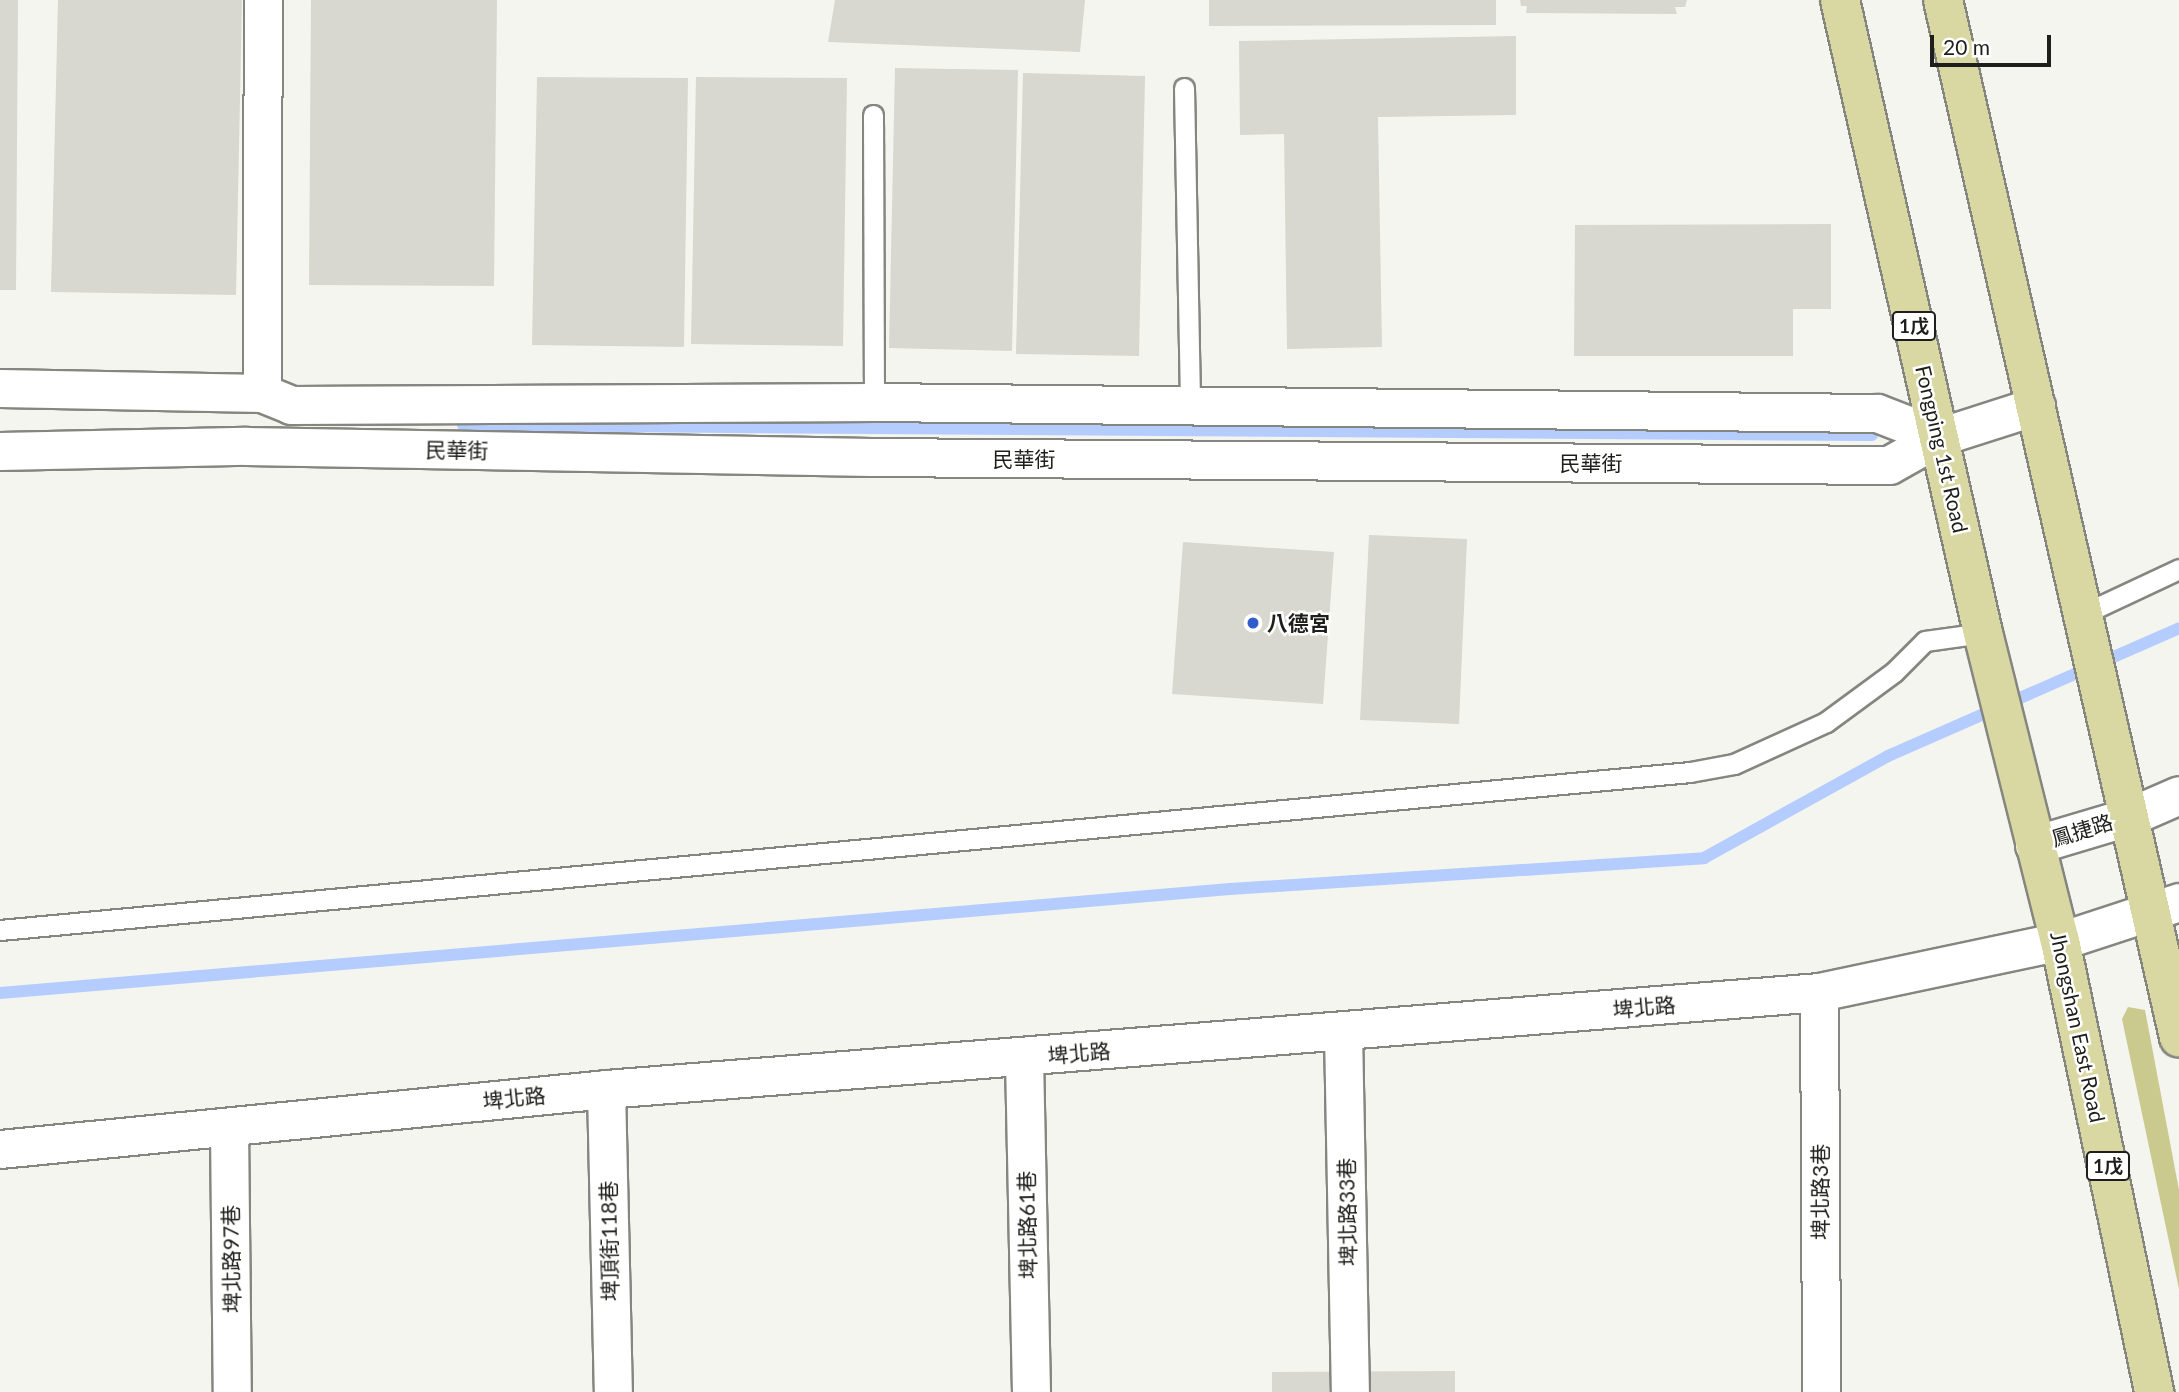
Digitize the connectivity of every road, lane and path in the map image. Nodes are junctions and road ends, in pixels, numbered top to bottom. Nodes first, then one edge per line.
1 (263, 0) edge
2 (1840, 0) edge
3 (1943, 0) edge
4 (1184, 88) dead end
5 (873, 115) dead end
6 (0, 388) edge
7 (262, 393) junction
8 (874, 402) junction
9 (2036, 405) junction
10 (1190, 407) junction
11 (1939, 437) junction
12 (0, 451) edge
13 (2179, 569) edge
14 (2086, 625) junction
15 (1986, 642) junction
16 (2179, 795) edge
17 (2131, 816) junction
18 (2034, 845) junction
19 (2165, 909) edge
20 (0, 930) edge
21 (2060, 941) junction
22 (1819, 992) junction
23 (1343, 1032) junction
24 (2179, 1037) edge
25 (1024, 1058) junction
26 (606, 1089) junction
27 (229, 1127) junction
28 (0, 1149) edge
29 (232, 1392) edge
30 (613, 1392) edge
31 (1031, 1392) edge
32 (1350, 1392) edge
33 (1821, 1392) edge
34 (2154, 1392) edge

1 - 7 street
2 - 11 main road, Fongping 1st Road / 1戊
3 - 9 main road
4 - 10 lane
5 - 8 lane
6 - 7 street
7 - 8 street
8 - 10 street
9 - 11 street, 民華街
9 - 14 main road
10 - 11 street
11 - 12 street, 民華街
11 - 15 main road, Fongping 1st Road / 1戊
13 - 14 lane
14 - 17 main road
15 - 18 main road, Jhongshan East Road / 1戊
15 - 20 lane
16 - 17 street, 鳳捷路
17 - 18 street, 鳳捷路
17 - 19 main road
18 - 21 main road, Jhongshan East Road / 1戊
19 - 21 street, 埤北路
19 - 24 main road
21 - 22 street, 埤北路
21 - 34 main road, Jhongshan East Road / 1戊
22 - 23 street, 埤北路
22 - 33 street, 埤北路3巷
23 - 25 street, 埤北路
23 - 32 street, 埤北路33巷
25 - 26 street, 埤北路
25 - 31 street, 埤北路61巷
26 - 27 street, 埤北路
26 - 30 street, 埤頂街118巷
27 - 28 street, 埤北路
27 - 29 street, 埤北路97巷

